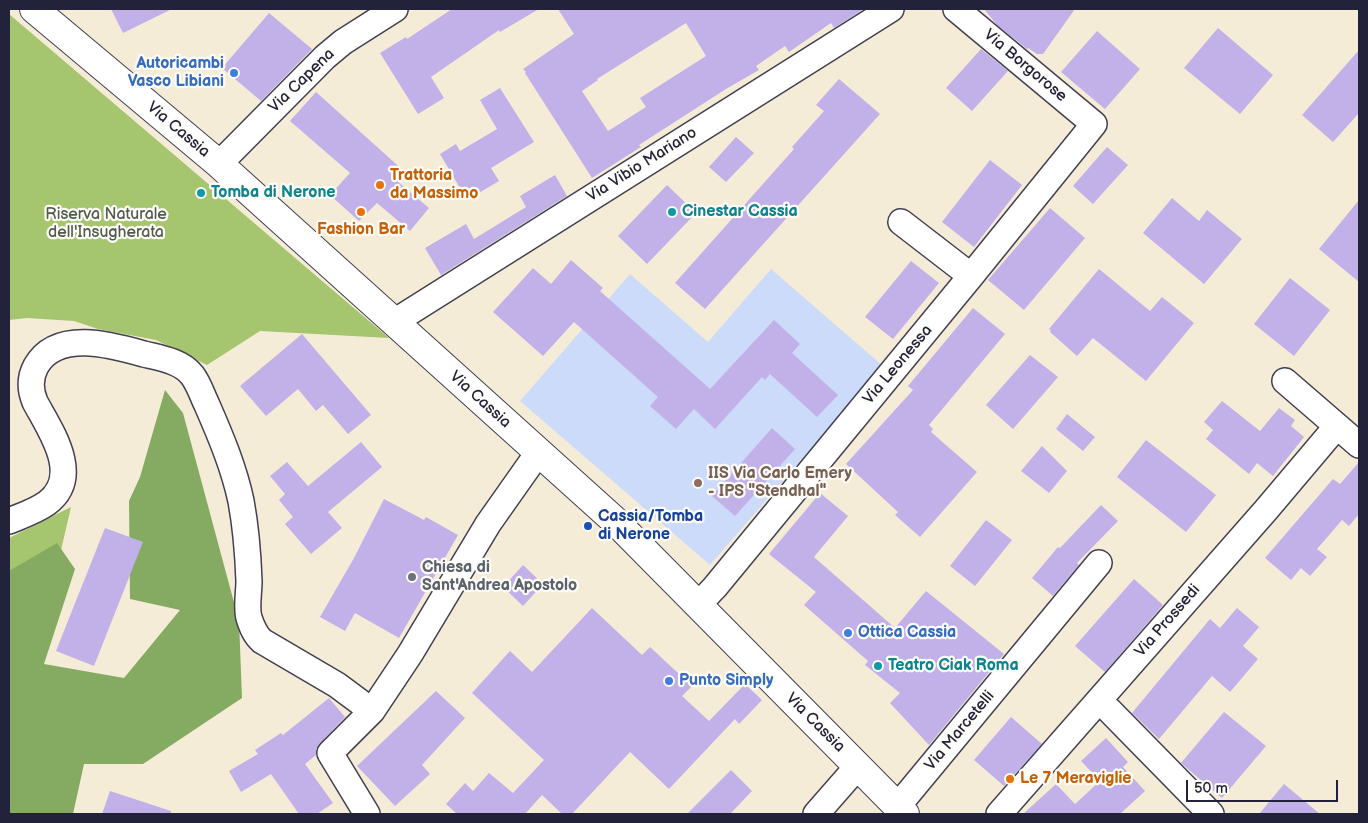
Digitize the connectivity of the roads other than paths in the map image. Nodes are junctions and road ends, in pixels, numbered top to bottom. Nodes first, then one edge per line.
1 (34, 9) edge
2 (394, 9) edge
3 (891, 9) edge
4 (956, 9) edge
5 (1094, 124) joint
6 (219, 164) junction
7 (901, 222) dead end
8 (971, 276) junction
9 (394, 322) junction
10 (1285, 381) dead end
11 (1337, 426) junction
12 (1359, 445) edge
13 (538, 453) junction
14 (9, 521) edge
15 (1098, 563) dead end
16 (699, 604) junction
17 (1109, 710) dead end
18 (372, 711) junction
19 (858, 766) junction
20 (901, 810) edge
21 (367, 814) edge
22 (816, 814) edge
23 (999, 814) edge
24 (1211, 814) edge

1 - 6 main road, Via Cassia
2 - 6 street, Via Capena
3 - 9 street, Via Vibio Mariano
4 - 5 street, Via Borgorose
5 - 8 street, Via Leonessa
6 - 9 main road, Via Cassia
7 - 8 street
8 - 16 street, Via Leonessa
9 - 13 main road, Via Cassia
10 - 11 street
11 - 12 street
11 - 23 street, Via Prossedi
13 - 16 main road, Via Cassia
13 - 18 street
14 - 18 street
15 - 20 street, Via Marcetelli
16 - 19 main road, Via Cassia
17 - 24 street
18 - 21 street
19 - 20 main road, Via Cassia
19 - 22 street

